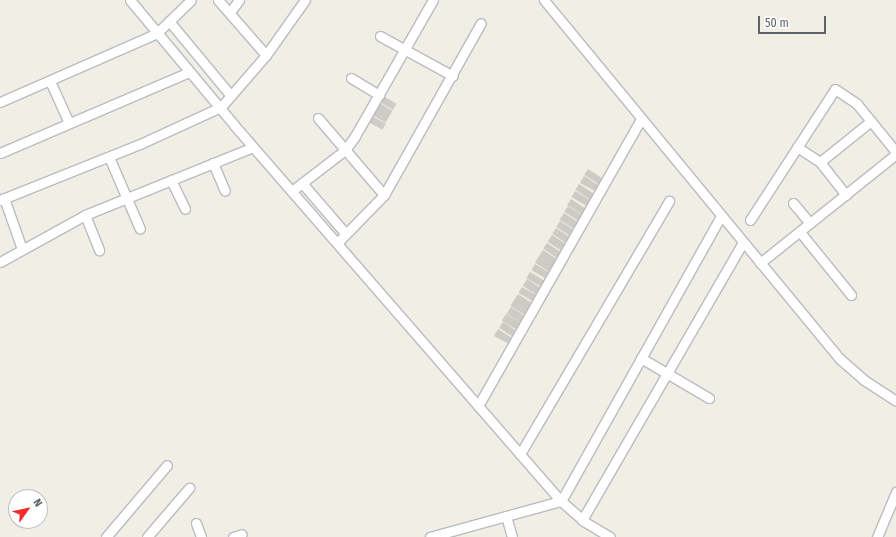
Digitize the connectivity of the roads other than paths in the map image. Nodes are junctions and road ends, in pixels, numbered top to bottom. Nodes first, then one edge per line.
1 (130, 0) edge
2 (191, 0) edge
3 (218, 0) edge
4 (239, 0) edge
5 (306, 0) edge
6 (433, 0) edge
7 (544, 0) edge
8 (230, 12) junction
9 (168, 21) junction
10 (481, 23) dead end
11 (157, 33) junction
12 (380, 36) dead end
13 (406, 50) junction
14 (266, 55) junction
15 (189, 72) junction
16 (452, 76) junction
17 (351, 78) dead end
18 (50, 81) junction
19 (379, 95) junction
20 (231, 96) junction
21 (0, 102) edge
22 (222, 107) junction
23 (318, 118) dead end
24 (641, 119) junction
25 (871, 121) junction
26 (69, 124) junction
27 (253, 147) junction
28 (797, 147) junction
29 (345, 150) junction
30 (0, 153) edge
31 (896, 153) edge
32 (109, 157) junction
33 (820, 162) junction
34 (213, 163) junction
35 (171, 180) junction
36 (302, 184) junction
37 (293, 190) junction
38 (225, 191) dead end
39 (846, 195) junction
40 (384, 196) junction
41 (127, 197) junction
42 (2, 199) edge
43 (669, 200) dead end
44 (794, 203) dead end
45 (185, 209) dead end
46 (85, 215) junction
47 (721, 216) junction
48 (750, 220) dead end
49 (810, 223) junction
50 (140, 229) dead end
51 (800, 232) junction
52 (345, 233) junction
53 (743, 242) junction
54 (337, 243) junction
55 (22, 249) junction
56 (99, 250) dead end
57 (0, 262) edge
58 (760, 264) junction
59 (852, 295) dead end
60 (641, 358) junction
61 (667, 373) junction
62 (709, 398) dead end
63 (896, 401) edge
64 (478, 406) junction
65 (520, 454) junction
66 (167, 465) dead end
67 (188, 488) dead end
68 (896, 492) edge
69 (561, 501) junction
70 (506, 516) junction
71 (582, 520) junction
72 (196, 523) dead end
73 (106, 537) edge
74 (146, 537) edge
75 (200, 537) edge
76 (430, 537) edge
77 (512, 537) edge
78 (610, 537) edge
79 (877, 537) edge

1 - 11 street
2 - 9 street
3 - 8 street
4 - 8 street
5 - 14 street
6 - 13 street
7 - 24 street
8 - 14 street
9 - 11 street
9 - 20 street
10 - 16 street
11 - 15 street
11 - 18 street
12 - 13 street
13 - 16 street
13 - 19 street
14 - 20 street
15 - 22 street
15 - 26 street
16 - 40 street
17 - 19 street
18 - 21 street
18 - 26 street
19 - 29 street
20 - 22 street
22 - 27 street
22 - 32 street
23 - 29 street
24 - 47 street
24 - 64 street
25 - 28 street
25 - 31 street
25 - 33 street
26 - 30 street
27 - 34 street
27 - 37 street
28 - 33 street
28 - 48 street
29 - 36 street
29 - 40 street
31 - 39 street
32 - 41 street
32 - 42 street
33 - 39 street
34 - 35 street
34 - 38 street
35 - 41 street
35 - 45 street
36 - 37 street
36 - 52 street
37 - 54 street
39 - 49 street
40 - 52 street
41 - 46 street
41 - 50 street
42 - 55 street
43 - 65 street
44 - 49 street
46 - 55 street
46 - 56 street
47 - 53 street
47 - 60 street
49 - 51 street
51 - 58 street
51 - 59 street
52 - 54 street
53 - 58 street
53 - 61 street
54 - 64 street
55 - 57 street
58 - 63 street
60 - 61 street
60 - 69 street
61 - 62 street
61 - 71 street
64 - 65 street
65 - 69 street
66 - 73 street
67 - 74 street
68 - 79 street
69 - 70 street
69 - 71 street
70 - 76 street
70 - 77 street
71 - 78 street
72 - 75 street

